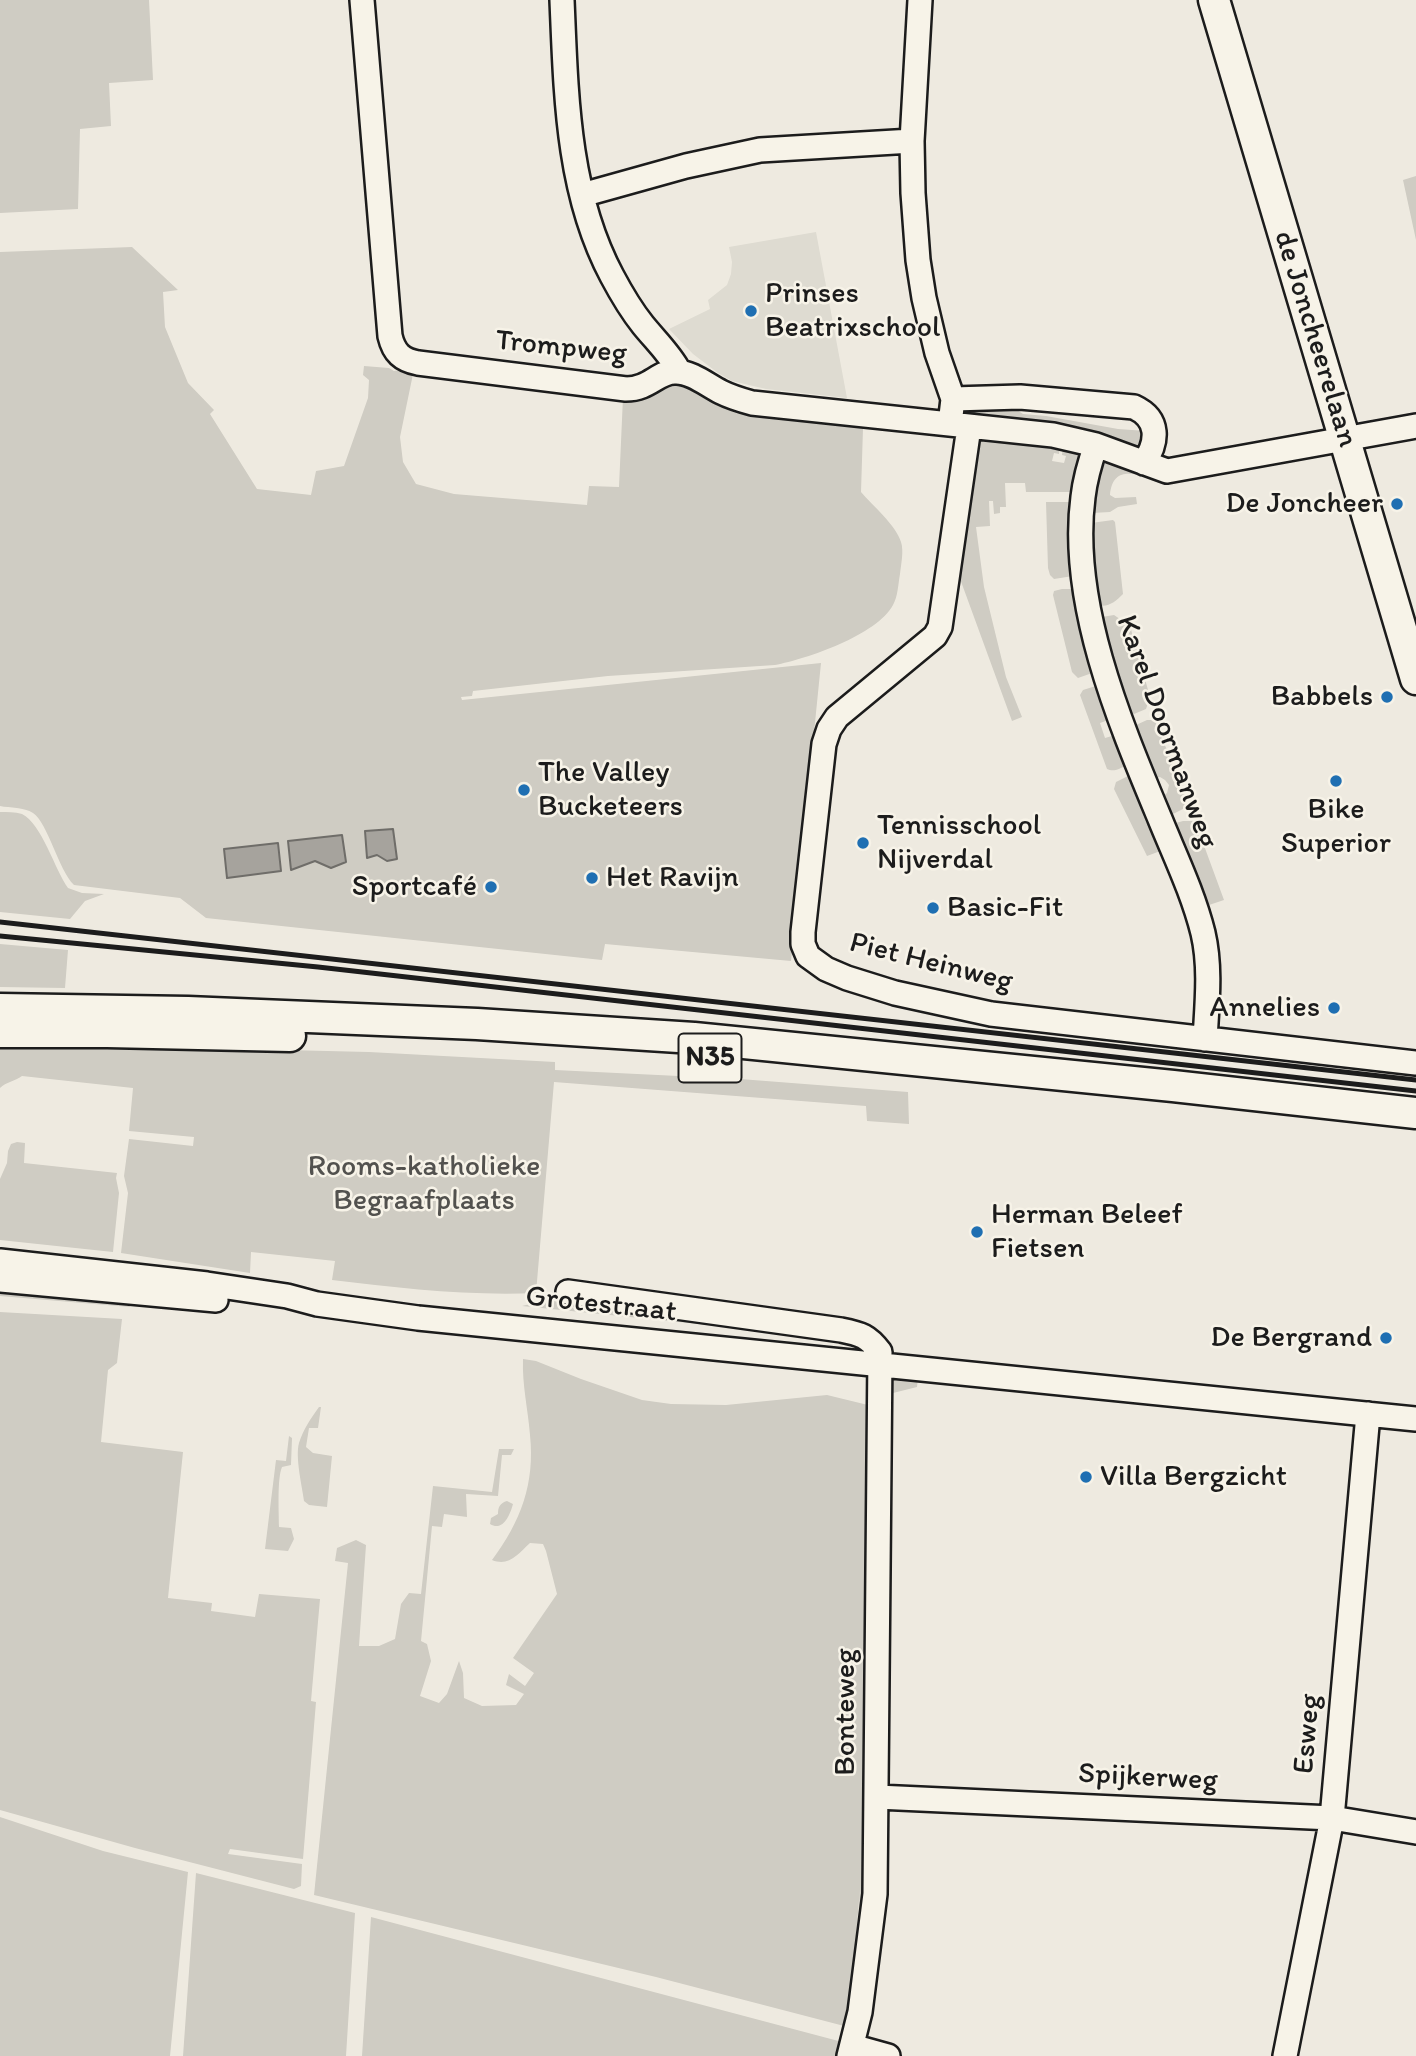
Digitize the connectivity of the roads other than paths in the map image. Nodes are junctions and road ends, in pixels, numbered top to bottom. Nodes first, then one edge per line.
1 (362, 0) edge
2 (562, 0) edge
3 (920, 0) edge
4 (1214, 0) edge
5 (912, 141) junction
6 (582, 195) junction
7 (679, 371) junction
8 (953, 399) junction
9 (959, 425) junction
10 (1416, 426) edge
11 (1345, 440) junction
12 (1096, 445) junction
13 (1144, 463) junction
14 (1416, 679) edge
15 (0, 1009) edge
16 (0, 1032) edge
17 (1205, 1039) junction
18 (1416, 1063) edge
19 (1416, 1113) edge
20 (1416, 1130) edge
21 (0, 1261) edge
22 (0, 1279) edge
23 (568, 1292) dead end
24 (317, 1304) junction
25 (879, 1365) junction
26 (1368, 1414) junction
27 (1416, 1419) edge
28 (877, 1797) junction
29 (1332, 1818) junction
30 (1416, 1832) edge
31 (850, 2051) edge
32 (888, 2056) edge
33 (1285, 2056) edge

1 - 7 street, Trompweg
2 - 6 street
3 - 5 street
4 - 11 main road, de Joncheerelaan
5 - 6 street
5 - 8 street
6 - 7 street
7 - 9 street
8 - 9 street, Piet Heinweg
8 - 13 street
9 - 12 street
9 - 17 street, Piet Heinweg
10 - 11 street
11 - 13 street
11 - 14 main road, de Joncheerelaan
12 - 13 street
12 - 17 street, Karel Doormanweg
15 - 19 main road, N35
16 - 20 main road, N35
17 - 18 street, Piet Heinweg
21 - 24 street, Grotestraat
22 - 24 street, Grotestraat
23 - 25 street, Grotestraat
24 - 25 street, Grotestraat
25 - 26 street, Grotestraat
25 - 28 street, Bonteweg
26 - 27 street, Grotestraat
26 - 29 street, Esweg
28 - 29 street, Spijkerweg
28 - 31 street, Bonteweg
29 - 30 street, Spijkerweg
29 - 33 street, Esweg
31 - 32 street

